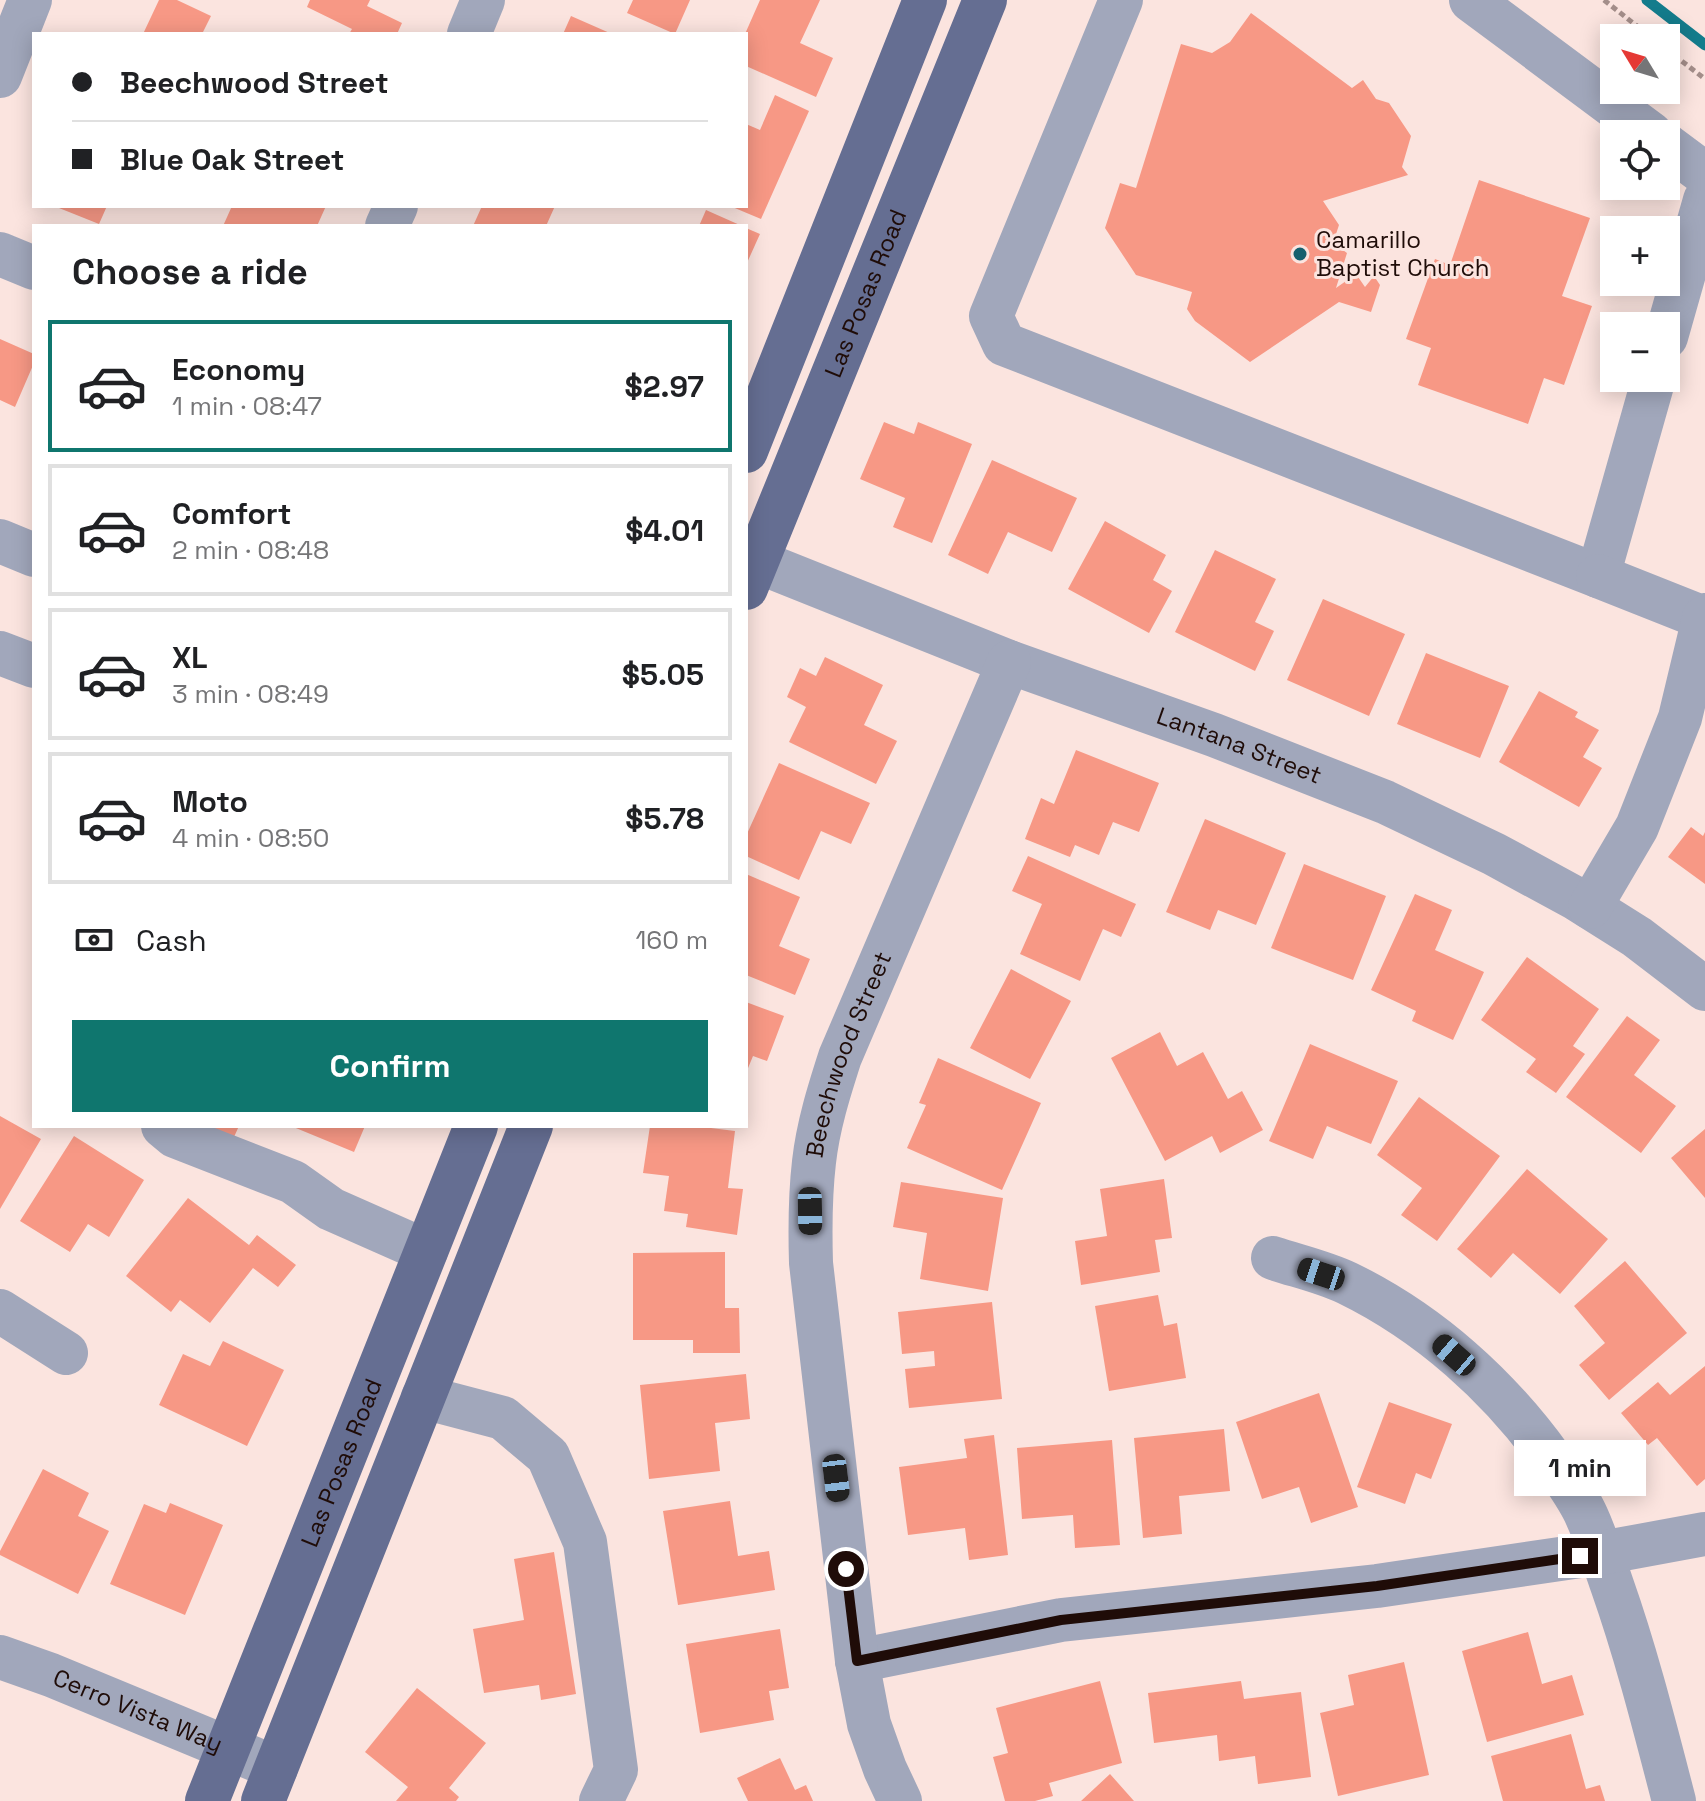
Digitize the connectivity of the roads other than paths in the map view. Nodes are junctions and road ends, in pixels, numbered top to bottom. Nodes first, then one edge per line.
1 (30, 0) edge
2 (483, 0) edge
3 (925, 0) edge
4 (985, 0) edge
5 (1121, 0) edge
6 (1471, 0) edge
7 (470, 32) edge
8 (0, 76) edge
9 (1632, 120) edge
10 (1680, 155) edge
11 (1705, 174) edge
12 (1705, 200) edge
13 (0, 254) edge
14 (32, 267) edge
15 (1673, 312) edge
16 (1650, 392) edge
17 (748, 446) edge
18 (0, 541) edge
19 (32, 554) edge
20 (750, 569) edge
21 (1598, 576) junction
22 (1705, 617) edge
23 (0, 653) edge
24 (1009, 662) junction
25 (32, 665) edge
26 (1590, 907) junction
27 (1705, 989) edge
28 (165, 1128) edge
29 (475, 1128) edge
30 (530, 1128) edge
31 (426, 1251) junction
32 (1273, 1258) dead end
33 (0, 1311) edge
34 (66, 1353) dead end
35 (423, 1397) junction
36 (1705, 1534) edge
37 (1601, 1553) junction
38 (0, 1657) edge
39 (857, 1661) junction
40 (228, 1749) junction
41 (269, 1785) edge
42 (207, 1801) edge
43 (601, 1801) edge
44 (900, 1801) edge
45 (1674, 1801) edge

1 - 8 street
2 - 7 street
3 - 17 main road
4 - 20 main road, Las Posas Road
5 - 21 street
6 - 9 street
10 - 11 street
12 - 15 street
13 - 14 street
16 - 21 street
18 - 19 street
20 - 24 street, Lantana Street
21 - 22 street
22 - 26 street
23 - 25 street
24 - 26 street, Lantana Street
24 - 39 street, Beechwood Street
26 - 27 street, Lantana Street
28 - 31 street
29 - 31 main road, Las Posas Road
30 - 35 main road, Las Posas Road
31 - 40 main road, Las Posas Road
32 - 37 street
33 - 34 street
35 - 41 main road, Las Posas Road
35 - 43 street
36 - 37 street
37 - 39 street
37 - 45 street
38 - 40 street, Cerro Vista Way
39 - 44 street, Beechwood Street
40 - 41 street, Cerro Vista Way
40 - 42 main road, Las Posas Road

